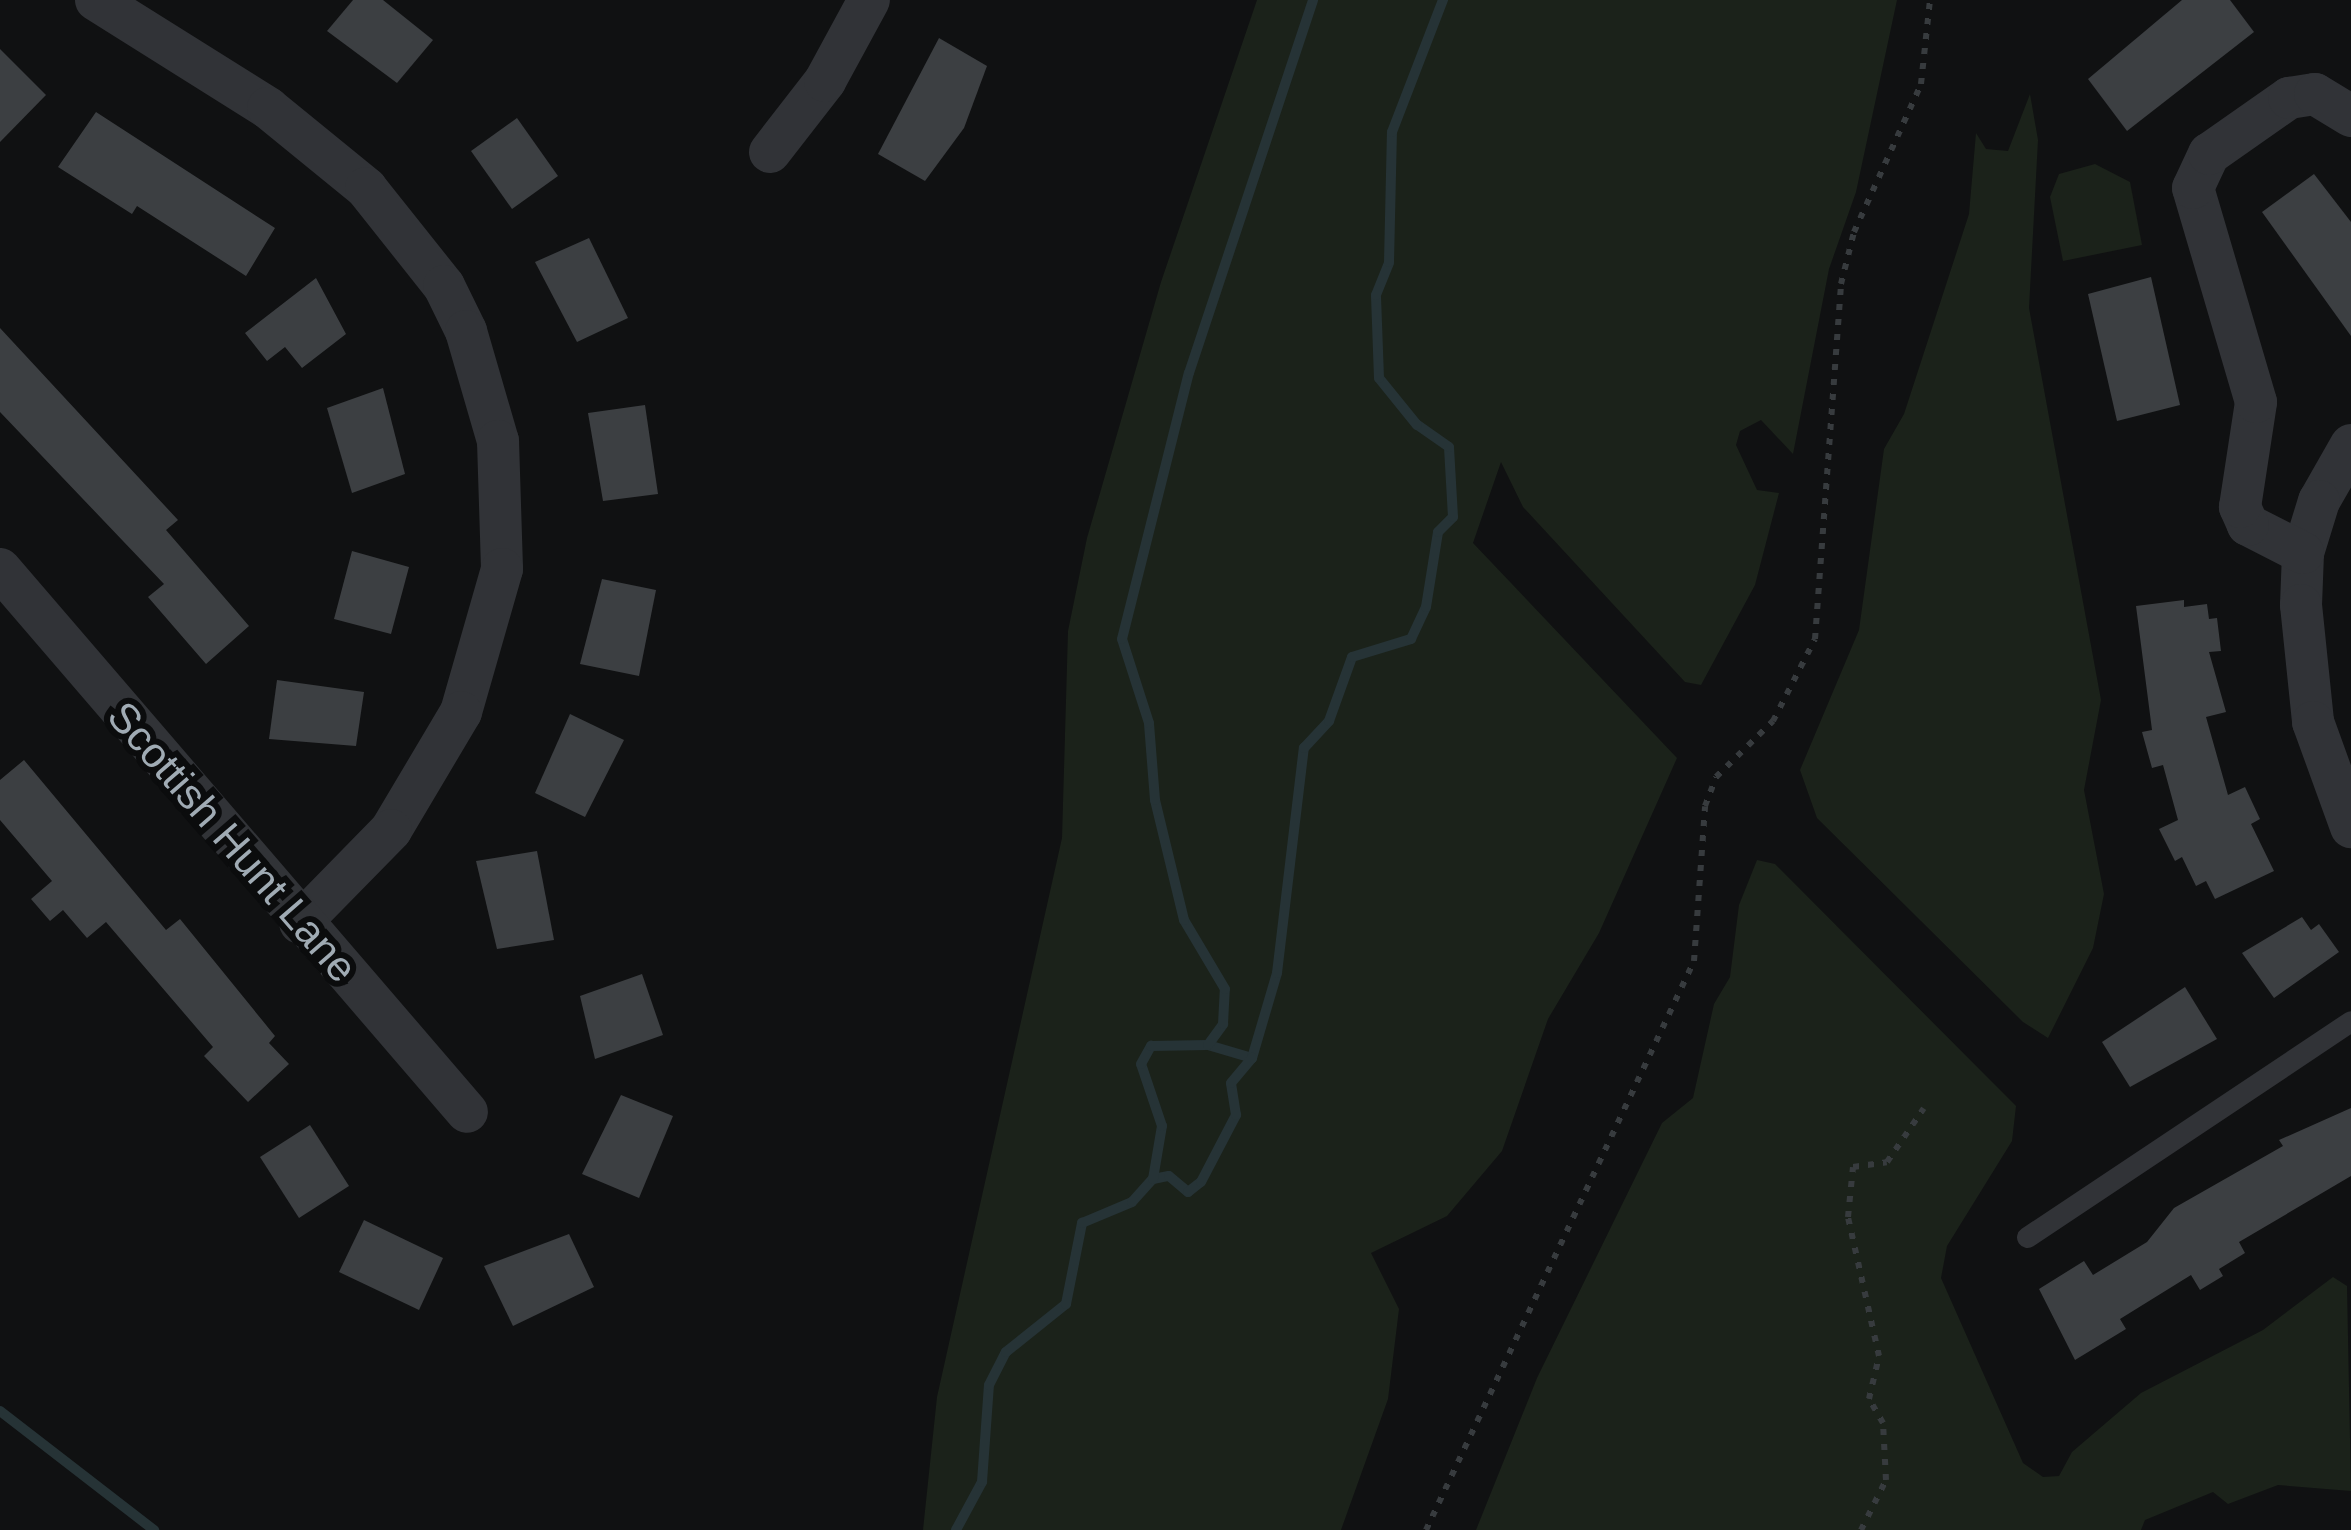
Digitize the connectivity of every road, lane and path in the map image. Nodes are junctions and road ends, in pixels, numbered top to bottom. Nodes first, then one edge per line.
1 (96, 0) edge
2 (868, 0) edge
3 (1930, 0) edge
4 (2351, 116) edge
5 (770, 152) dead end
6 (2351, 445) edge
7 (2303, 553) junction
8 (0, 569) edge
9 (2351, 826) edge
10 (300, 922) junction
11 (2351, 1021) edge
12 (1924, 1108) dead end
13 (467, 1112) dead end
14 (2027, 1237) dead end
15 (1426, 1530) edge
16 (1862, 1530) edge

1 - 10 street
2 - 5 street
3 - 15 path
4 - 7 street
6 - 7 street
7 - 9 street
8 - 10 street, Scottish Hunt Lane
10 - 13 street, Scottish Hunt Lane
11 - 14 lane
12 - 16 path

